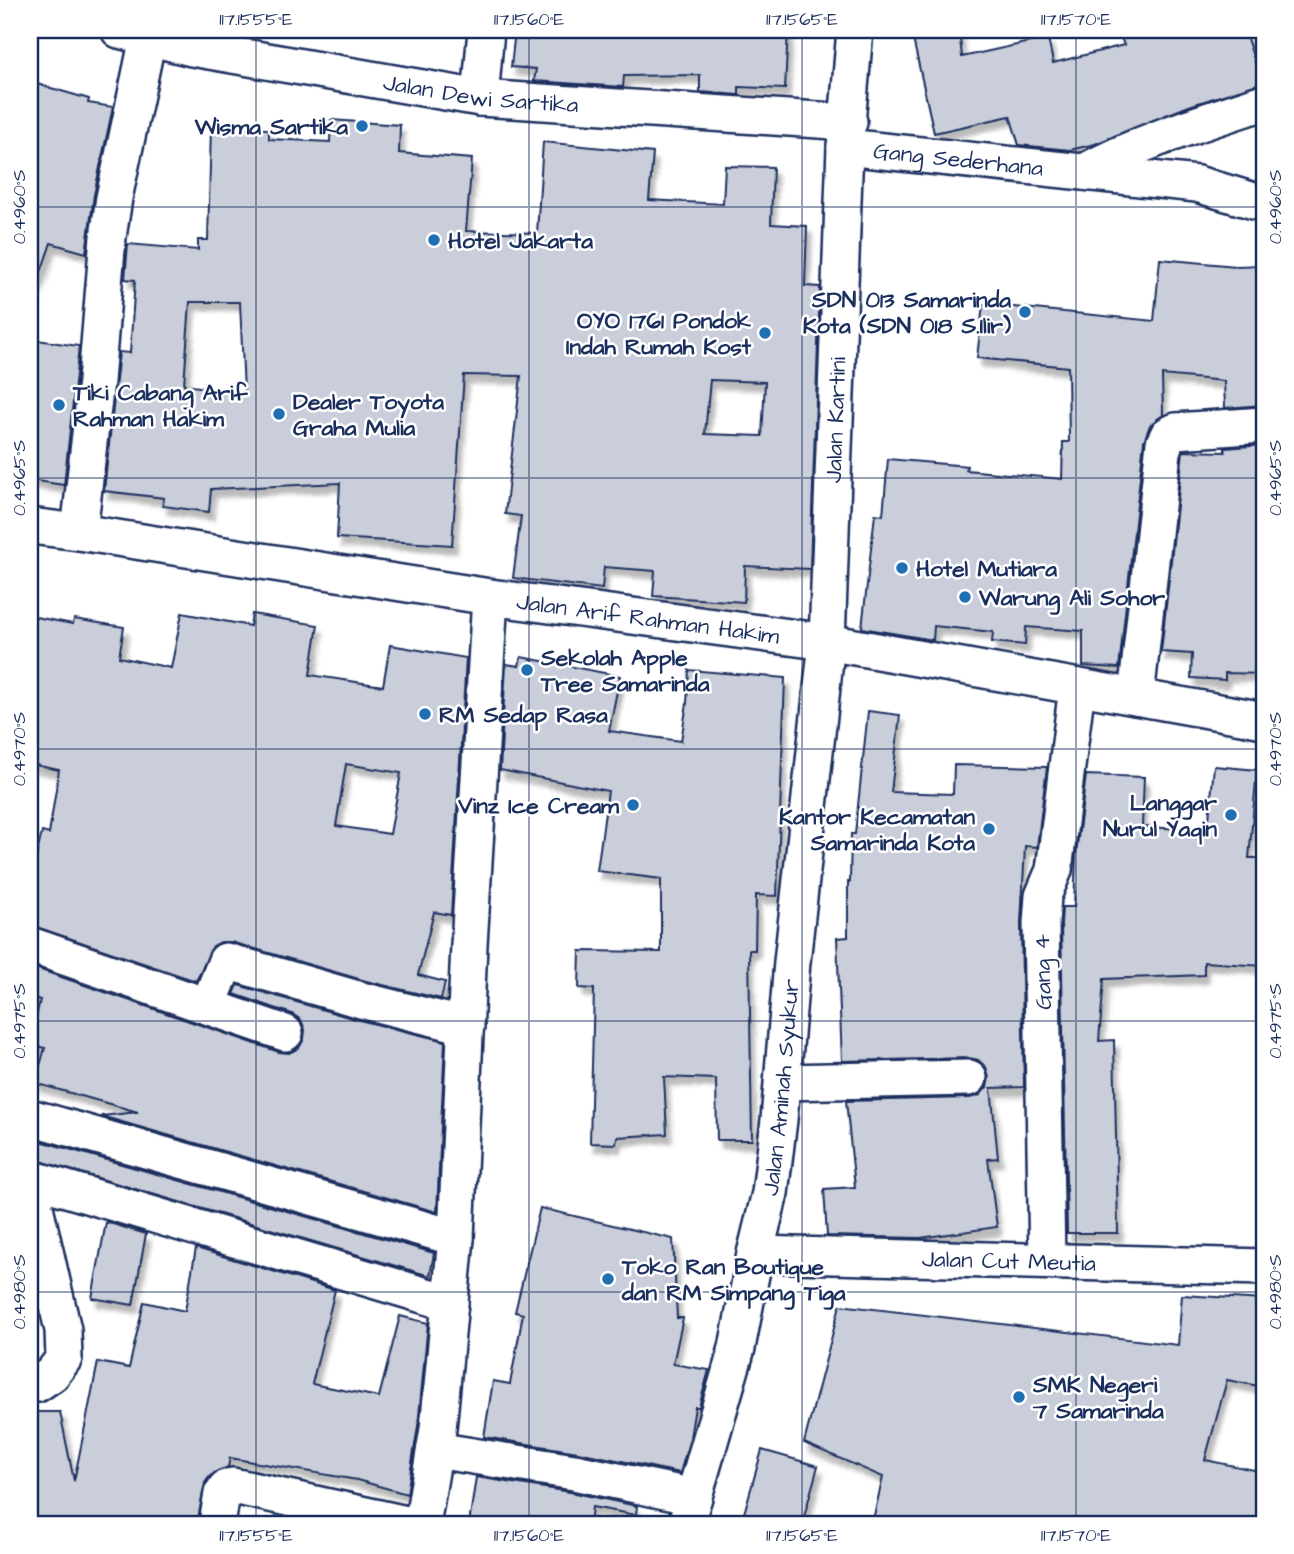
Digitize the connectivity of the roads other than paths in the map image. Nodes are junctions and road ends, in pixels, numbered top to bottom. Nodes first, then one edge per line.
1 (486, 30) edge
2 (855, 30) edge
3 (134, 34) edge
4 (480, 98) junction
5 (1264, 102) edge
6 (847, 135) junction
7 (1078, 172) junction
8 (1264, 204) edge
9 (1264, 425) edge
10 (30, 526) edge
11 (79, 532) junction
12 (490, 597) junction
13 (827, 642) junction
14 (1077, 687) junction
15 (1136, 697) junction
16 (1264, 720) edge
17 (30, 945) edge
18 (208, 1006) junction
19 (466, 1026) junction
20 (285, 1033) dead end
21 (970, 1079) dead end
22 (783, 1082) junction
23 (30, 1117) edge
24 (30, 1178) edge
25 (30, 1185) edge
26 (456, 1238) junction
27 (755, 1254) junction
28 (1046, 1261) junction
29 (1264, 1267) edge
30 (450, 1303) junction
31 (30, 1384) edge
32 (435, 1450) junction
33 (690, 1510) edge
34 (218, 1524) edge
35 (407, 1524) edge
36 (414, 1524) edge

1 - 4 street
2 - 6 street, Jalan Kartini
3 - 4 street, Jalan Dewi Sartika
3 - 11 street
4 - 6 street, Jalan Dewi Sartika
5 - 7 street
6 - 7 street, Gang Sederhana
6 - 13 street, Jalan Kartini
7 - 8 street, Gang Sederhana
9 - 15 street
10 - 11 street, Jalan Arif Rahman Hakim
11 - 12 street, Jalan Arif Rahman Hakim
12 - 13 street, Jalan Arif Rahman Hakim
12 - 19 street
13 - 14 street, Jalan Arif Rahman Hakim
13 - 22 street, Jalan Aminah Syukur
14 - 15 street, Jalan Arif Rahman Hakim
14 - 28 street, Gang 4
15 - 16 street, Jalan Arif Rahman Hakim
17 - 18 street
18 - 19 street
18 - 20 street
19 - 26 street
21 - 22 street
22 - 27 street, Jalan Aminah Syukur
23 - 26 street
24 - 30 street
25 - 31 street
26 - 30 street
27 - 28 street, Jalan Cut Meutia
27 - 33 street, Jalan Aminah Syukur
28 - 29 street, Jalan Cut Meutia
30 - 32 street
32 - 33 street
32 - 36 street
34 - 35 street

